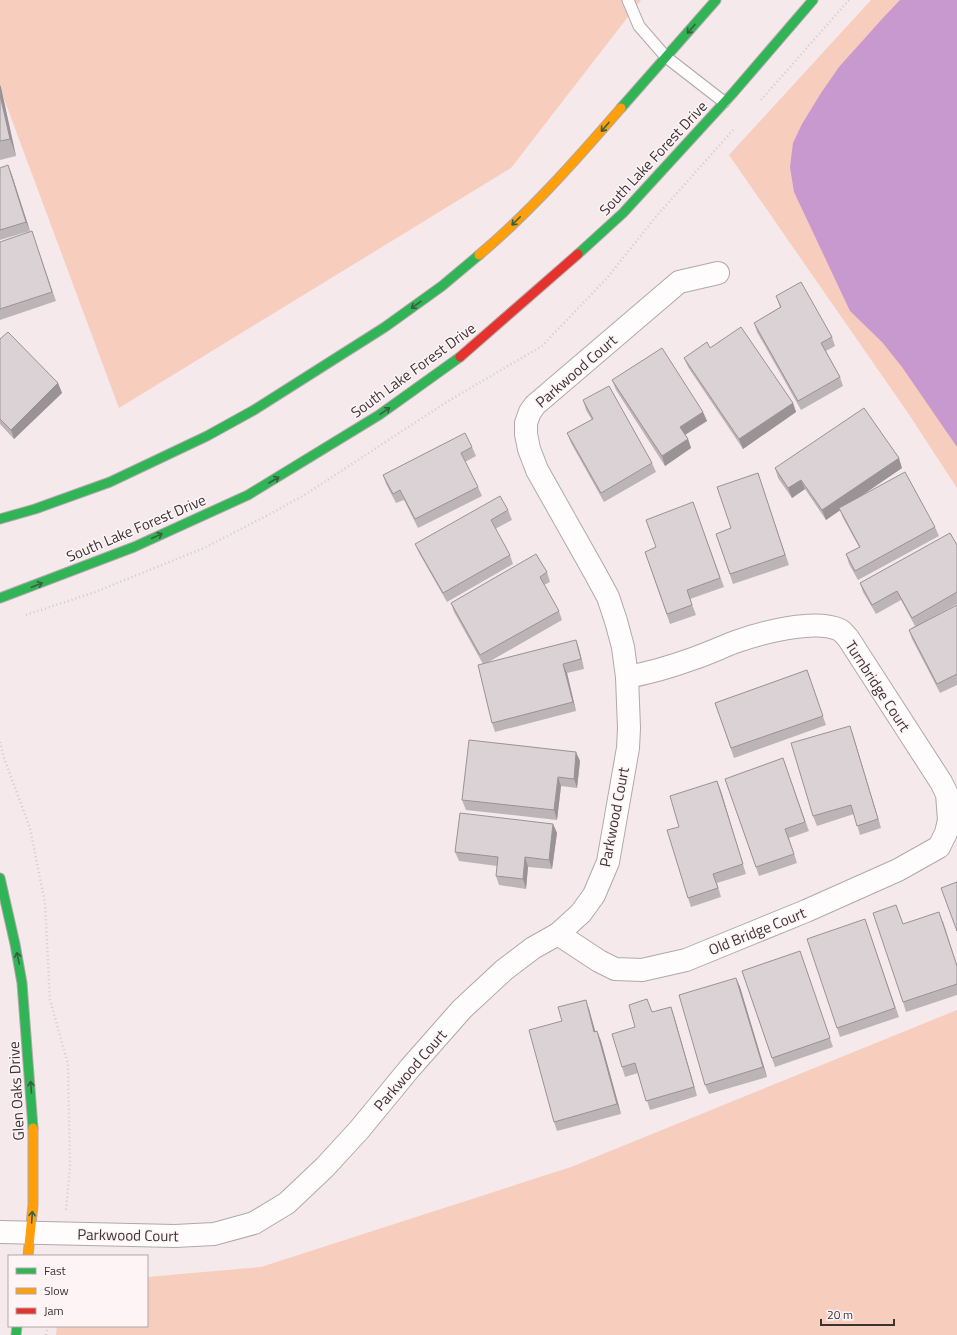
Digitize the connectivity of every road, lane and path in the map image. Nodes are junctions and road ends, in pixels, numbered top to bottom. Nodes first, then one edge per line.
1 (628, 0) edge
2 (716, 0) edge
3 (813, 0) edge
4 (666, 57) junction
5 (724, 102) junction
6 (718, 273) dead end
7 (0, 519) edge
8 (0, 598) edge
9 (627, 676) junction
10 (946, 834) joint
11 (0, 878) edge
12 (558, 934) junction
13 (0, 1232) edge
14 (31, 1233) junction
15 (28, 1255) edge

1 - 4 lane
2 -> 4 main road
3 - 5 main road, South Lake Forest Drive
4 - 5 lane
4 -> 7 main road
8 -> 5 main road, South Lake Forest Drive
6 - 9 street, Parkwood Court
9 - 10 street, Turnbridge Court
9 - 12 street, Parkwood Court
10 - 12 street, Old Bridge Court
14 -> 11 main road, Glen Oaks Drive
12 - 14 street, Parkwood Court
13 - 14 street, Parkwood Court
14 - 15 main road, Glen Oaks Drive

